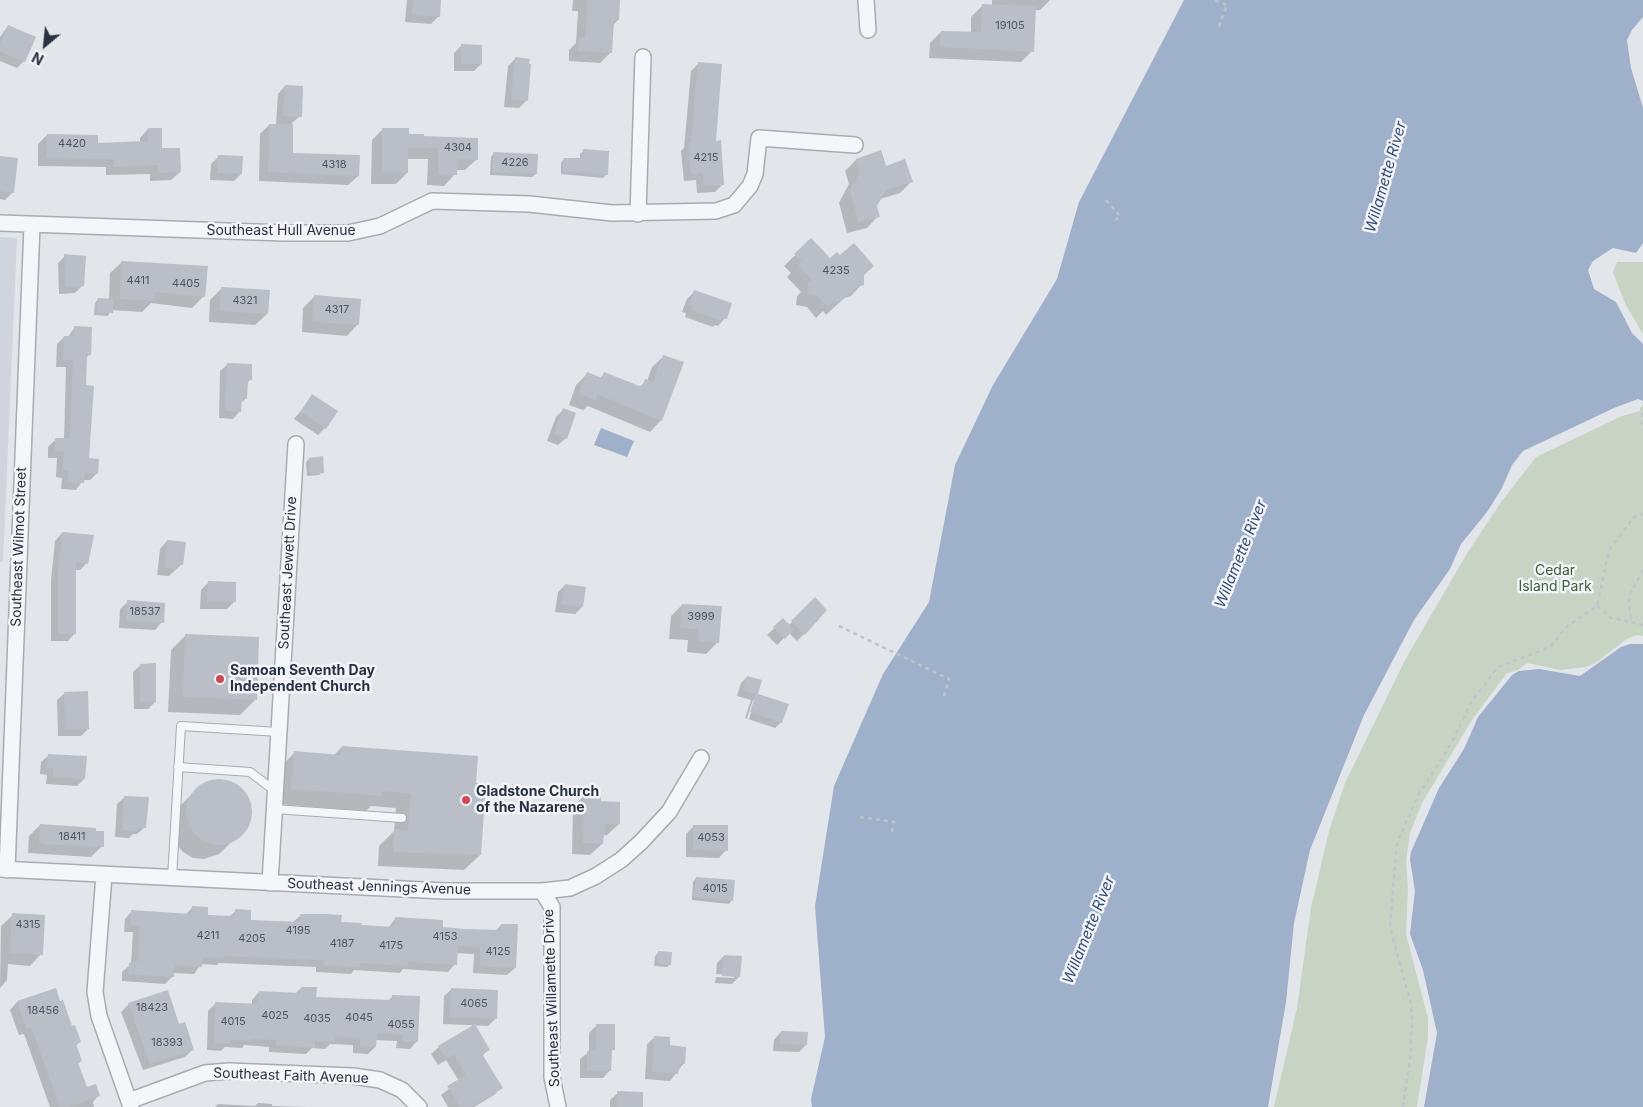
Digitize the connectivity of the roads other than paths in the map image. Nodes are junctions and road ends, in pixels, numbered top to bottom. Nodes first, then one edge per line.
1 (866, 0) edge
2 (868, 30) dead end
3 (643, 57) dead end
4 (856, 145) dead end
5 (638, 214) junction
6 (0, 223) edge
7 (32, 225) junction
8 (296, 444) dead end
9 (279, 732) junction
10 (701, 758) dead end
11 (178, 767) junction
12 (275, 791) junction
13 (274, 809) junction
14 (402, 818) dead end
15 (3, 870) edge
16 (104, 875) junction
17 (172, 878) junction
18 (270, 883) junction
19 (542, 891) junction
20 (130, 1104) edge
21 (419, 1107) edge
22 (558, 1107) edge

1 - 2 street
3 - 5 street
4 - 5 street, Southeast Hull Avenue
5 - 7 street, Southeast Hull Avenue
6 - 7 street, Southeast Hull Avenue
7 - 15 street, Southeast Wilmot Street
8 - 9 street, Southeast Jewett Drive
9 - 11 lane
9 - 12 street, Southeast Jewett Drive
10 - 19 street, Southeast Jennings Avenue
11 - 12 lane
11 - 17 lane
12 - 13 street, Southeast Jewett Drive
13 - 14 lane
13 - 18 street, Southeast Jewett Drive
15 - 16 street, Southeast Jennings Avenue
16 - 17 street, Southeast Jennings Avenue
16 - 20 street
17 - 18 street, Southeast Jennings Avenue
18 - 19 street, Southeast Jennings Avenue
19 - 22 street, Southeast Willamette Drive
20 - 21 street, Southeast Faith Avenue

